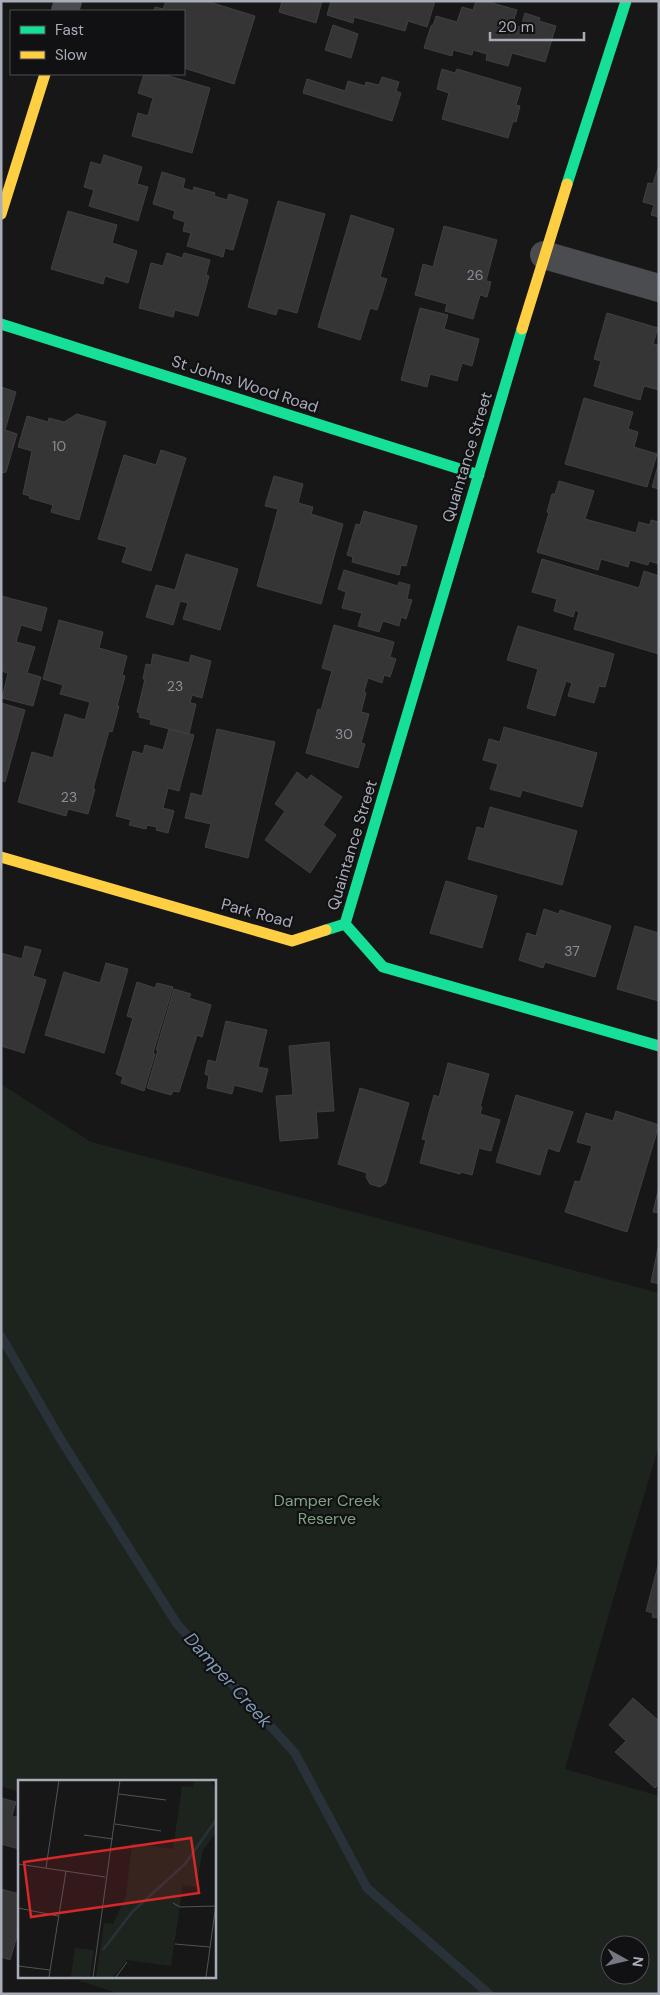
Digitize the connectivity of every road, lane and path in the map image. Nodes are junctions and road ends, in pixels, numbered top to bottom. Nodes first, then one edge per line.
1 (626, 1) edge
2 (45, 75) edge
3 (1, 214) edge
4 (544, 255) junction
5 (659, 288) edge
6 (1, 324) edge
7 (478, 475) junction
8 (1, 857) edge
9 (345, 924) junction
10 (659, 1046) edge

1 - 4 street, Quaintance Street
2 - 3 street
4 - 5 street
4 - 7 street, Quaintance Street
6 - 7 street, St Johns Wood Road
7 - 9 street, Quaintance Street
8 - 9 street, Park Road
9 - 10 street

